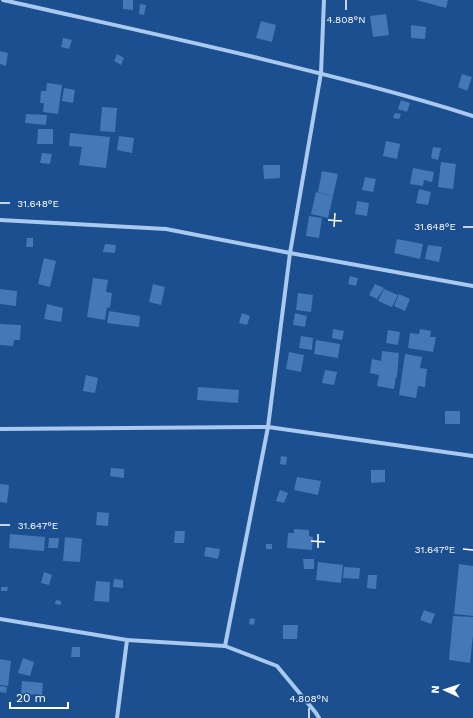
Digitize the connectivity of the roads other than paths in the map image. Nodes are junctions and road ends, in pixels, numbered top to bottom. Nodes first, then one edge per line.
1 (3, 0) edge
2 (324, 0) edge
3 (321, 73) junction
4 (473, 116) edge
5 (0, 220) edge
6 (290, 253) junction
7 (473, 286) edge
8 (268, 427) junction
9 (0, 429) edge
10 (473, 456) edge
11 (0, 619) edge
12 (127, 640) junction
13 (225, 646) junction
14 (117, 718) edge
15 (319, 718) edge

1 - 3 street
2 - 3 street
3 - 4 street
3 - 6 street
5 - 6 street
6 - 7 street
6 - 8 street
8 - 9 street
8 - 10 street
8 - 13 street
11 - 12 street
12 - 13 street
12 - 14 street
13 - 15 street

